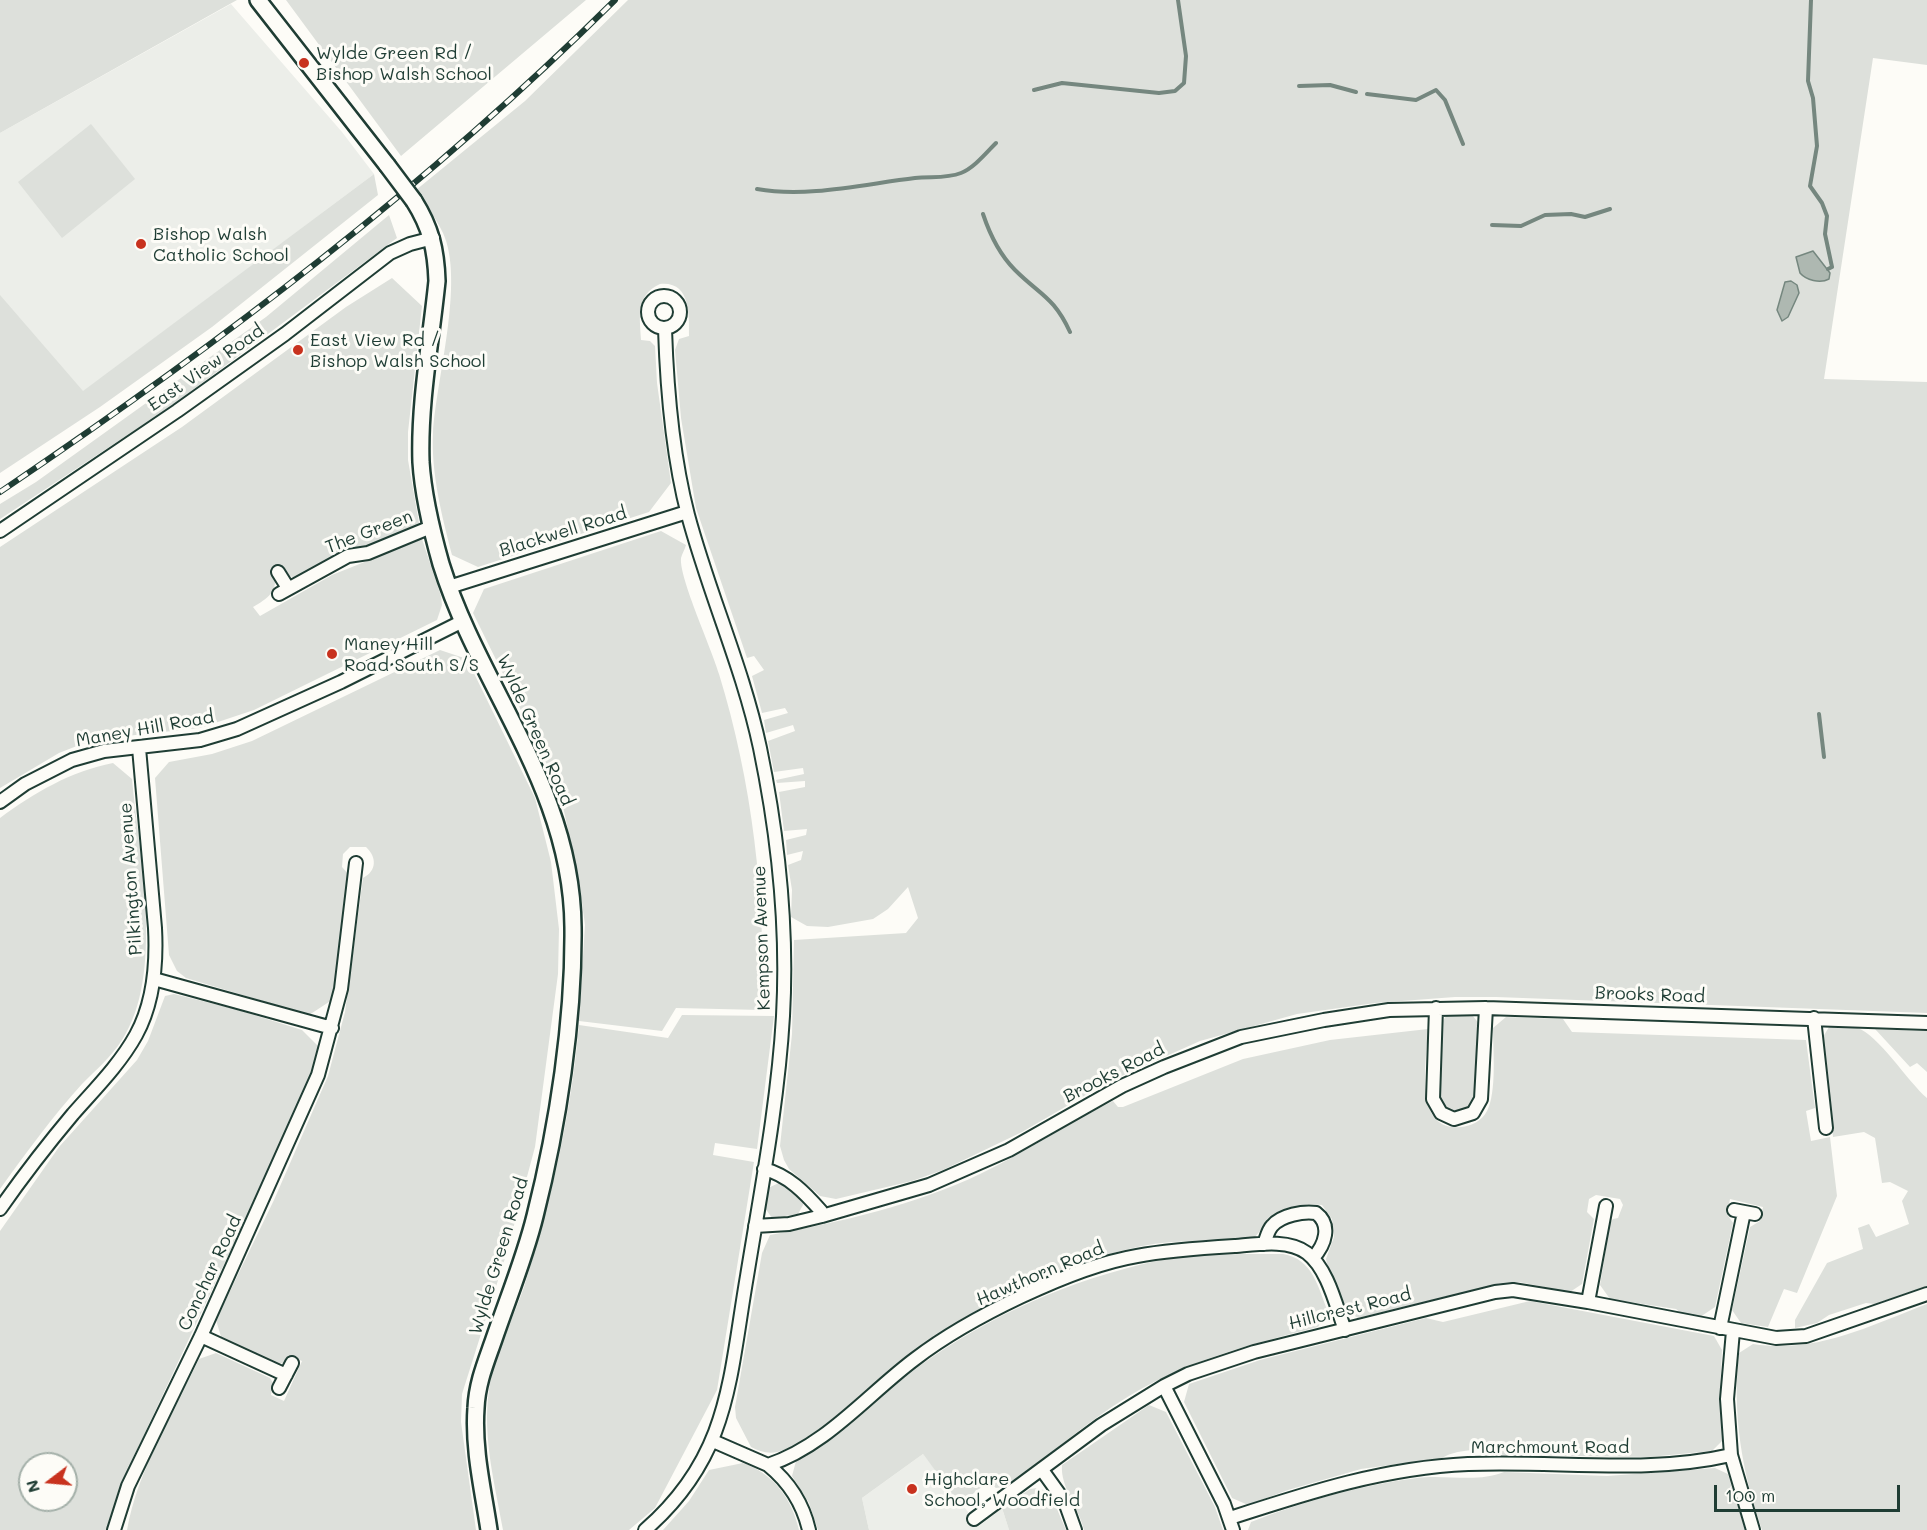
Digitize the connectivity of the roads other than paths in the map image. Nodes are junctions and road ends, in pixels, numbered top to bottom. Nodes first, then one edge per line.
1 (258, 0) edge
2 (433, 238) junction
3 (665, 329) dead end
4 (687, 512) junction
5 (431, 527) junction
6 (0, 531) edge
7 (278, 572) dead end
8 (449, 587) junction
9 (463, 621) junction
10 (139, 748) junction
11 (0, 802) edge
12 (356, 862) dead end
13 (154, 979) junction
14 (1436, 1008) junction
15 (1486, 1008) junction
16 (1814, 1018) junction
17 (1927, 1023) edge
18 (332, 1028) junction
19 (1826, 1128) dead end
20 (764, 1169) junction
21 (1606, 1206) dead end
22 (0, 1209) edge
23 (1744, 1212) dead end
24 (822, 1216) junction
25 (755, 1226) junction
26 (1264, 1244) junction
27 (1313, 1258) junction
28 (1927, 1294) edge
29 (1588, 1302) junction
30 (1720, 1328) junction
31 (1345, 1330) junction
32 (1733, 1331) junction
33 (201, 1336) junction
34 (292, 1363) dead end
35 (286, 1375) junction
36 (1164, 1386) junction
37 (279, 1388) dead end
38 (713, 1441) junction
39 (1731, 1455) junction
40 (768, 1465) junction
41 (1042, 1470) junction
42 (974, 1519) dead end
43 (1231, 1524) edge
44 (114, 1530) edge
45 (489, 1530) edge
46 (645, 1530) edge
47 (809, 1530) edge
48 (1075, 1530) edge
49 (1753, 1530) edge

1 - 2 street, Wylde Green Road, bridge
2 - 5 street, Wylde Green Road
2 - 6 street, East View Road
3 - 4 street, Kempson Avenue
4 - 8 street, Blackwell Road
4 - 20 street, Kempson Avenue
5 - 7 street, The Green
5 - 8 street, Wylde Green Road
8 - 9 street, Wylde Green Road
9 - 10 street, Maney Hill Road
9 - 45 street, Wylde Green Road
10 - 11 street, Maney Hill Road
10 - 13 street, Pilkington Avenue
12 - 18 street, Conchar Road
13 - 18 street
13 - 22 street, Pilkington Avenue
14 - 15 street, Brooks Road
14 - 15 street
14 - 24 street, Brooks Road
15 - 16 street, Brooks Road
16 - 17 street, Brooks Road
16 - 19 street
18 - 33 street, Conchar Road
20 - 24 street
20 - 25 street, Kempson Avenue
21 - 29 street
23 - 30 street
24 - 25 street, Brooks Road
25 - 38 street, Kempson Avenue
26 - 27 street, Hawthorn Road
26 - 27 street
26 - 40 street, Hawthorn Road
27 - 31 street
28 - 32 street, Hillcrest Road
29 - 30 street, Hillcrest Road
29 - 31 street, Hillcrest Road
30 - 32 street, Hillcrest Road
31 - 36 street, Hillcrest Road
32 - 39 street
33 - 35 street
33 - 44 street, Conchar Road
34 - 35 street
35 - 37 street
36 - 41 street, Hillcrest Road
36 - 43 street
38 - 40 street
38 - 46 street, Kempson Avenue
39 - 43 street, Marchmount Road
39 - 49 street
40 - 47 street
41 - 42 street, Hillcrest Road
41 - 48 street

